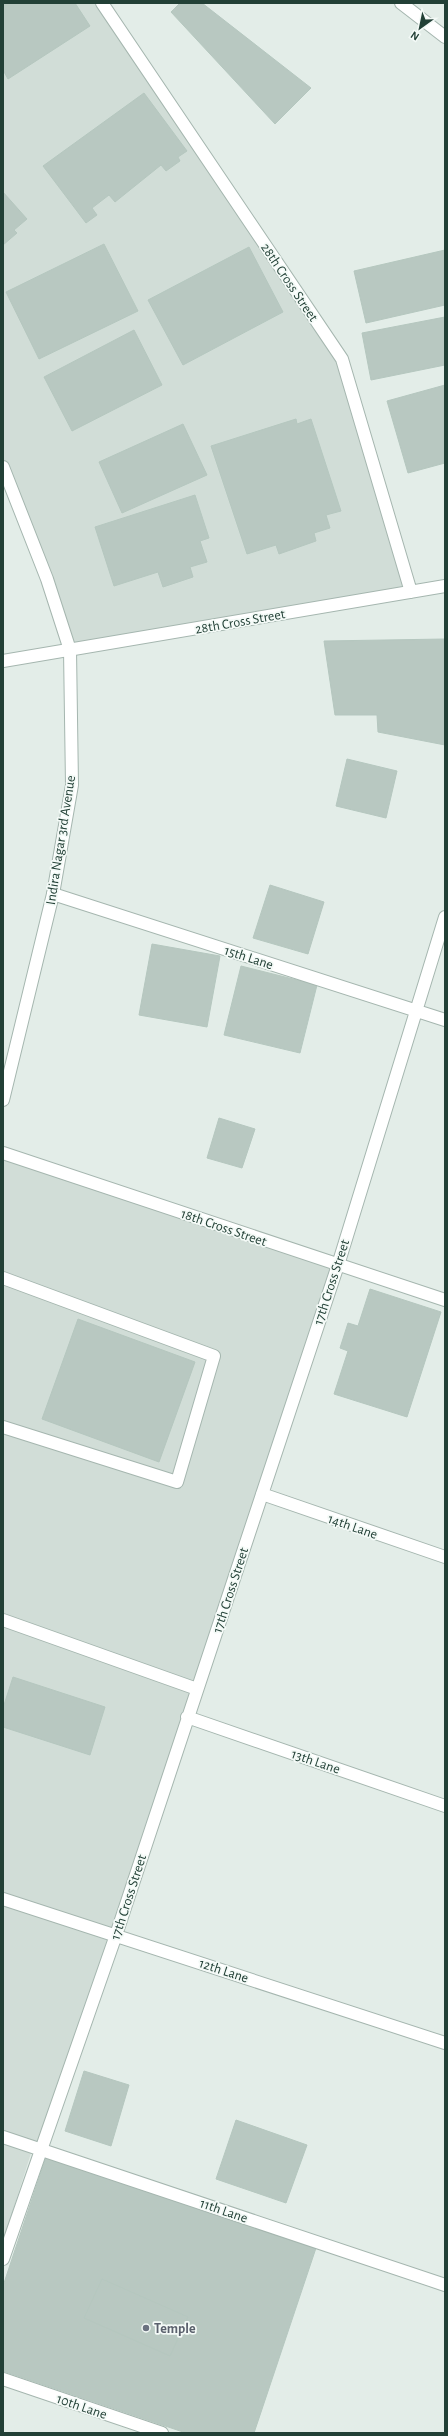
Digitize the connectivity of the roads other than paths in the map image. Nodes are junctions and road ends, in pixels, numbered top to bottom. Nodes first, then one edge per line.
1 (102, 3) edge
2 (402, 3) edge
3 (445, 37) edge
4 (3, 467) edge
5 (445, 586) edge
6 (411, 592) junction
7 (70, 650) junction
8 (3, 661) edge
9 (53, 894) junction
10 (445, 917) edge
11 (416, 1010) junction
12 (445, 1020) edge
13 (3, 1100) edge
14 (3, 1153) edge
15 (338, 1265) junction
16 (3, 1278) edge
17 (445, 1300) edge
18 (3, 1427) edge
19 (262, 1494) junction
20 (445, 1557) edge
21 (3, 1620) edge
22 (197, 1689) junction
23 (188, 1717) junction
24 (445, 1806) edge
25 (3, 1899) edge
26 (116, 1935) junction
27 (445, 2043) edge
28 (3, 2137) edge
29 (40, 2148) junction
30 (3, 2259) edge
31 (445, 2285) edge
32 (3, 2379) edge
33 (162, 2433) edge

1 - 6 street, 28th Cross Street
2 - 3 street
4 - 7 street, Indira Nagar 3rd Avenue
5 - 6 street, 28th Cross Street
6 - 7 street, 28th Cross Street
7 - 8 street, 28th Cross Street
7 - 9 street, Indira Nagar 3rd Avenue
9 - 11 street, 15th Lane
9 - 13 street, Indira Nagar 3rd Avenue
10 - 11 street, 17th Cross Street
11 - 12 street, 15th Lane
11 - 15 street, 17th Cross Street
14 - 15 street, 18th Cross Street
15 - 17 street, 18th Cross Street
15 - 19 street, 17th Cross Street
16 - 18 street
19 - 20 street, 14th Lane
19 - 22 street, 17th Cross Street
21 - 22 street
22 - 23 street, 17th Cross Street
23 - 24 street, 13th Lane
23 - 26 street, 17th Cross Street
25 - 26 street, 12th Lane
26 - 27 street, 12th Lane
26 - 29 street, 17th Cross Street
28 - 29 street, 11th Lane
29 - 30 street, 17th Cross Street
29 - 31 street, 11th Lane
32 - 33 street, 10th Lane

